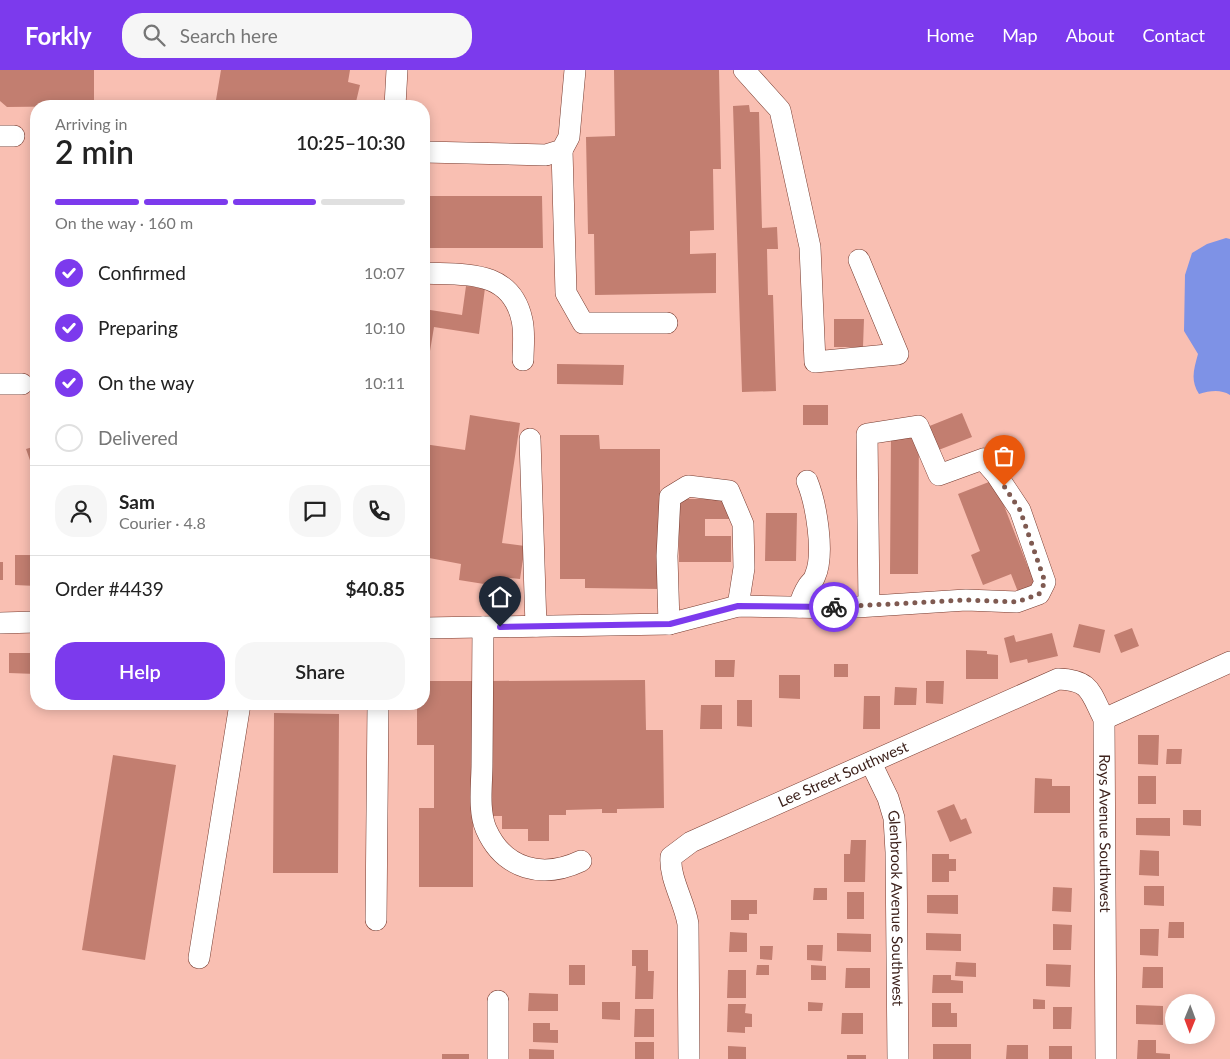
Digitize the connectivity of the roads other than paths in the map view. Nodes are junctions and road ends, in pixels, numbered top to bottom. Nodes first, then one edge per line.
1 (396, 70) edge
2 (575, 70) edge
3 (744, 70) edge
4 (396, 100) edge
5 (562, 150) junction
6 (430, 152) edge
7 (860, 260) dead end
8 (430, 273) edge
9 (667, 323) dead end
10 (522, 360) dead end
11 (0, 384) edge
12 (22, 384) dead end
13 (530, 439) dead end
14 (807, 481) dead end
15 (738, 606) junction
16 (869, 606) junction
17 (799, 607) junction
18 (30, 622) edge
19 (0, 623) edge
20 (670, 624) junction
21 (536, 626) junction
22 (482, 627) junction
23 (430, 628) edge
24 (1230, 662) edge
25 (1019, 697) joint
26 (239, 710) edge
27 (378, 710) edge
28 (1104, 719) junction
29 (871, 763) junction
30 (581, 861) dead end
31 (376, 920) dead end
32 (199, 958) dead end
33 (498, 1001) dead end
34 (498, 1059) edge
35 (689, 1059) edge
36 (898, 1059) edge
37 (1106, 1059) edge

1 - 4 street
2 - 5 street
3 - 7 street
5 - 6 street
5 - 9 street
8 - 10 street
11 - 12 street
13 - 21 street
14 - 17 street
15 - 17 street
15 - 20 street
15 - 20 street
16 - 16 street
16 - 17 street
18 - 19 street
20 - 21 street
21 - 22 street
22 - 23 street
22 - 30 street
24 - 28 street
25 - 28 street, Roys Avenue Southwest
25 - 29 street, Lee Street Southwest
26 - 32 street
27 - 31 street
28 - 37 street, Roys Avenue Southwest
29 - 35 street, Lee Street Southwest
29 - 36 street, Glenbrook Avenue Southwest
33 - 34 street

